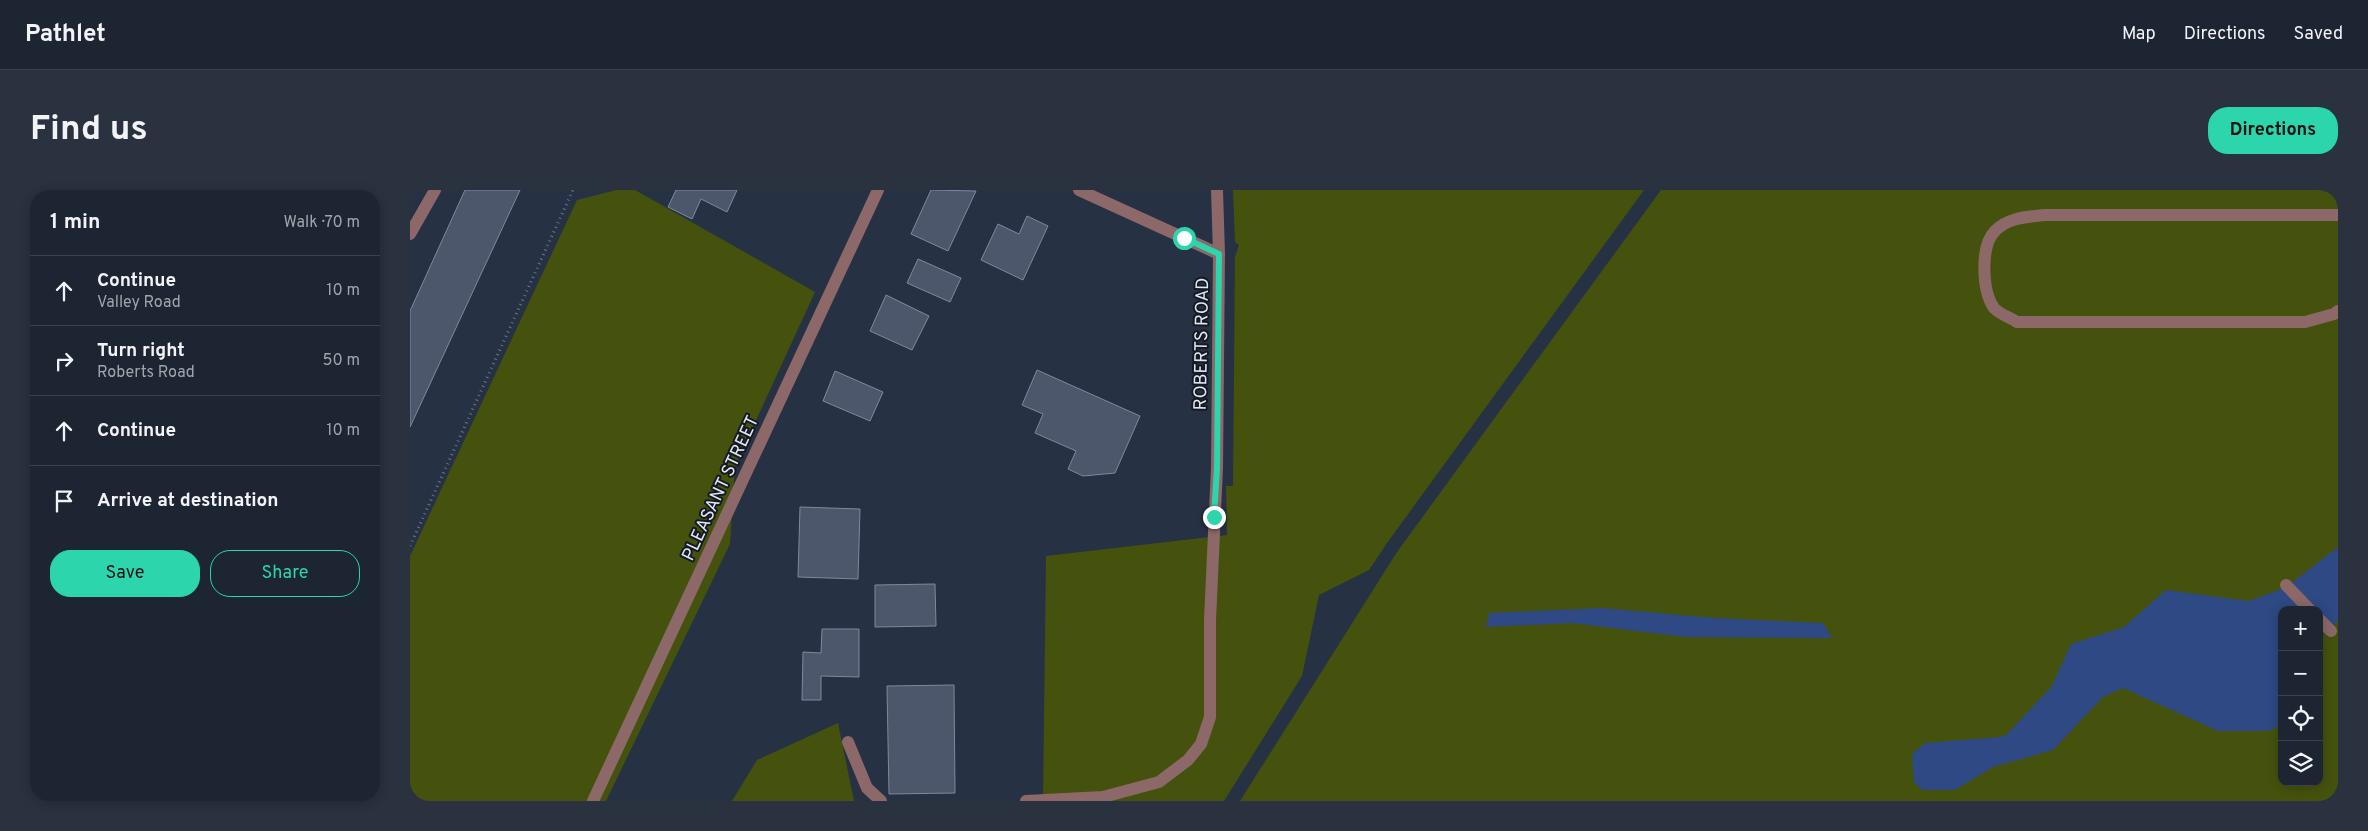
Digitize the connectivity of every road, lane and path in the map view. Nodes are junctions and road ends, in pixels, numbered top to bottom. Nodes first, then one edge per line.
1 (435, 190) edge
2 (572, 190) edge
3 (878, 190) edge
4 (1079, 190) edge
5 (1217, 190) edge
6 (2338, 216) edge
7 (410, 234) edge
8 (1219, 254) junction
9 (2338, 311) edge
10 (410, 546) edge
11 (2286, 585) dead end
12 (2306, 606) edge
13 (2323, 623) edge
14 (2331, 631) dead end
15 (848, 742) dead end
16 (594, 801) edge
17 (881, 801) edge
18 (1026, 801) edge

1 - 7 street
2 - 10 path
3 - 16 street, PLEASANT STREET
4 - 8 street
5 - 8 street, ROBERTS ROAD
6 - 9 street
8 - 18 street, ROBERTS ROAD
11 - 12 street
13 - 14 street
15 - 17 street

